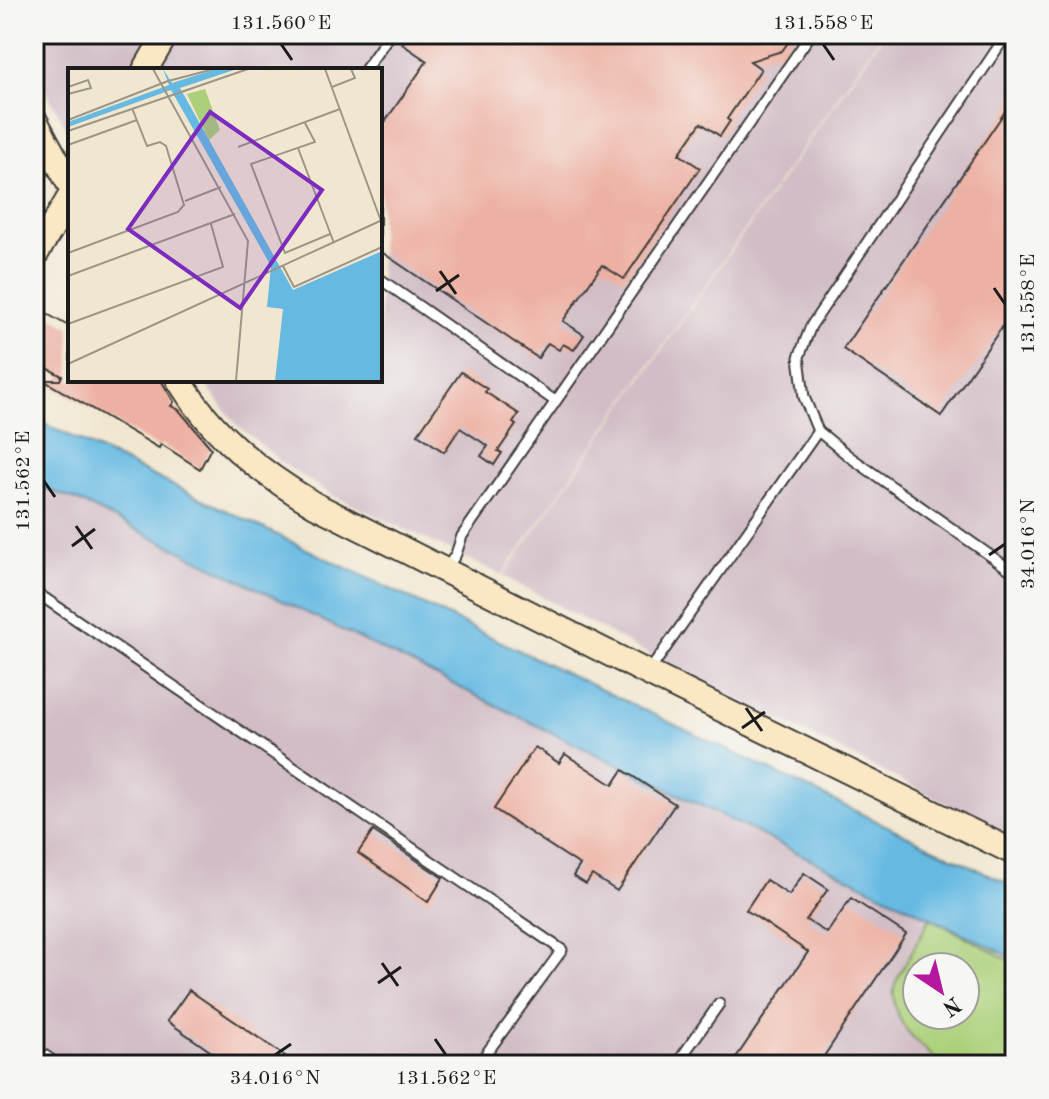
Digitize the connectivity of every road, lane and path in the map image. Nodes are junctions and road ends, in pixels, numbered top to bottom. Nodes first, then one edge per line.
1 (166, 34) edge
2 (390, 34) edge
3 (811, 34) edge
4 (1007, 34) edge
5 (146, 68) edge
6 (366, 68) edge
7 (34, 119) edge
8 (68, 181) edge
9 (68, 200) edge
10 (34, 257) edge
11 (382, 280) edge
12 (180, 382) edge
13 (555, 401) junction
14 (818, 431) junction
15 (445, 571) junction
16 (1015, 573) edge
17 (34, 591) edge
18 (648, 673) junction
19 (1015, 853) edge
20 (719, 1004) dead end
21 (34, 1048) edge
22 (59, 1065) edge
23 (478, 1065) edge
24 (676, 1065) edge

1 - 5 street
2 - 6 lane
3 - 13 lane
4 - 14 lane
7 - 8 street
9 - 10 street
11 - 13 lane
12 - 15 street
13 - 15 lane
14 - 16 lane
14 - 18 lane
15 - 18 street
17 - 23 lane
18 - 19 street
20 - 24 lane
21 - 22 lane

